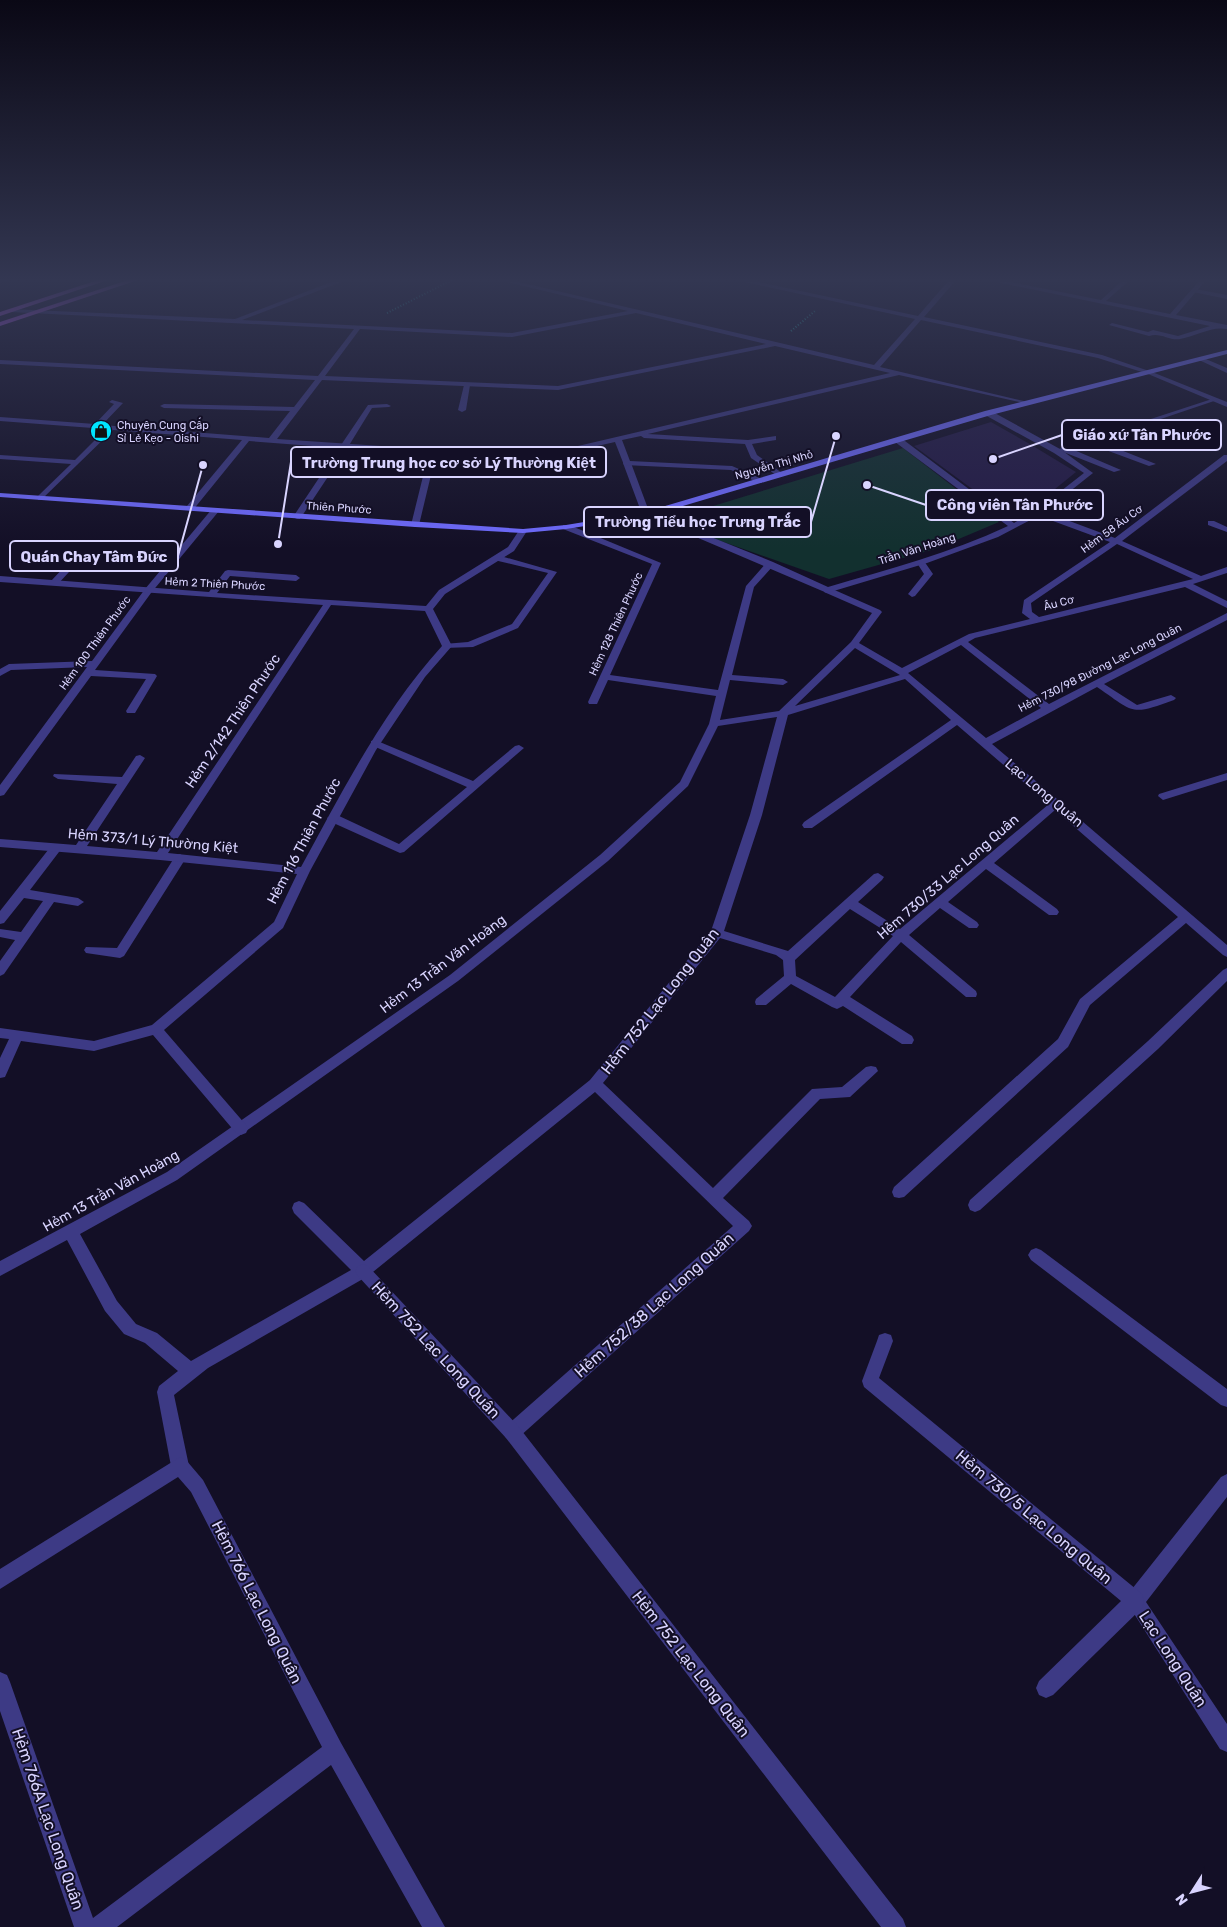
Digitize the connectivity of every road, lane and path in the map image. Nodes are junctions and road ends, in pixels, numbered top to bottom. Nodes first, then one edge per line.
1 (148, 369) edge
2 (326, 369) edge
3 (652, 369) edge
4 (881, 369) edge
5 (1138, 369) edge
6 (1165, 369) edge
7 (900, 372) junction
8 (1150, 373) junction
9 (320, 377) junction
10 (467, 385) junction
11 (1214, 400) junction
12 (112, 402) dead end
13 (1026, 403) junction
14 (1227, 405) edge
15 (164, 406) dead end
16 (387, 406) dead end
17 (295, 409) junction
18 (462, 410) dead end
19 (988, 413) junction
20 (0, 419) edge
21 (97, 426) junction
22 (112, 427) junction
23 (632, 436) junction
24 (773, 438) dead end
25 (247, 439) junction
26 (618, 439) junction
27 (898, 440) junction
28 (271, 441) junction
29 (1090, 441) junction
30 (748, 442) junction
31 (344, 445) junction
32 (433, 450) junction
33 (1061, 450) junction
34 (1227, 456) edge
35 (0, 457) edge
36 (78, 462) junction
37 (627, 463) junction
38 (1152, 464) dead end
39 (1117, 470) dead end
40 (779, 475) junction
41 (759, 481) junction
42 (0, 495) edge
43 (41, 498) junction
44 (190, 508) junction
45 (215, 511) junction
46 (1037, 512) junction
47 (646, 514) junction
48 (297, 517) junction
49 (1211, 523) dead end
50 (415, 525) junction
51 (1013, 526) junction
52 (566, 527) junction
53 (1227, 530) edge
54 (523, 531) junction
55 (1116, 541) junction
56 (88, 547) dead end
57 (497, 558) junction
58 (921, 563) junction
59 (770, 564) junction
60 (1227, 570) edge
61 (296, 578) dead end
62 (0, 579) edge
63 (1201, 579) junction
64 (54, 584) junction
65 (1186, 584) junction
66 (826, 590) junction
67 (148, 591) junction
68 (912, 594) dead end
69 (211, 595) junction
70 (329, 602) junction
71 (1227, 605) edge
72 (428, 609) junction
73 (1227, 616) edge
74 (1038, 621) junction
75 (961, 641) junction
76 (854, 644) junction
77 (447, 646) junction
78 (96, 664) junction
79 (0, 673) edge
80 (90, 673) junction
81 (904, 674) junction
82 (604, 677) junction
83 (726, 677) junction
84 (783, 682) dead end
85 (1098, 684) junction
86 (722, 694) junction
87 (1171, 698) dead end
88 (593, 702) dead end
89 (1047, 708) junction
90 (131, 710) dead end
91 (783, 713) junction
92 (958, 720) junction
93 (714, 724) junction
94 (375, 743) junction
95 (986, 743) junction
96 (519, 748) dead end
97 (140, 758) dead end
98 (58, 776) dead end
99 (1227, 776) edge
100 (125, 781) junction
101 (474, 786) junction
102 (0, 793) edge
103 (1162, 796) dead end
104 (1057, 803) junction
105 (333, 818) junction
106 (808, 825) dead end
107 (0, 843) edge
108 (56, 848) junction
109 (79, 850) junction
110 (160, 856) junction
111 (180, 858) junction
112 (986, 863) junction
113 (304, 871) junction
114 (878, 877) dead end
115 (21, 893) junction
116 (51, 898) junction
117 (78, 902) dead end
118 (940, 902) junction
119 (851, 904) junction
120 (1053, 912) dead end
121 (1187, 916) junction
122 (0, 920) edge
123 (973, 925) dead end
124 (0, 933) edge
125 (717, 933) junction
126 (901, 935) junction
127 (24, 936) junction
128 (90, 950) dead end
129 (1227, 952) edge
130 (789, 958) junction
131 (0, 970) edge
132 (1227, 973) edge
133 (790, 978) junction
134 (971, 994) dead end
135 (841, 998) junction
136 (761, 1002) dead end
137 (156, 1029) junction
138 (0, 1033) edge
139 (17, 1036) junction
140 (907, 1040) dead end
141 (870, 1071) dead end
142 (0, 1073) edge
143 (595, 1084) junction
144 (242, 1129) junction
145 (899, 1192) dead end
146 (713, 1198) junction
147 (975, 1205) dead end
148 (299, 1208) dead end
149 (70, 1231) junction
150 (1036, 1255) dead end
151 (0, 1269) edge
152 (364, 1272) junction
153 (885, 1342) dead end
154 (191, 1371) junction
155 (1227, 1399) edge
156 (512, 1432) junction
157 (180, 1466) junction
158 (1227, 1483) edge
159 (0, 1580) edge
160 (1135, 1601) junction
161 (0, 1682) edge
162 (1046, 1688) dead end
163 (1227, 1742) edge
164 (334, 1750) junction
165 (85, 1927) edge
166 (99, 1927) edge
167 (434, 1927) edge
168 (895, 1927) edge

1 - 9 street
2 - 9 street
3 - 10 street
4 - 7 street
5 - 8 street
6 - 8 street, Nguyễn Thị Nhỏ
7 - 13 street
7 - 23 street
8 - 11 street
8 - 13 street, Nguyễn Thị Nhỏ
9 - 10 street
9 - 17 street
10 - 18 street
11 - 14 street
11 - 29 street
12 - 21 street
13 - 19 street, Nguyễn Thị Nhỏ
15 - 17 street
16 - 31 street
17 - 28 street
19 - 27 street, Nguyễn Thị Nhỏ
19 - 33 street, Trần Văn Hoàng
20 - 21 street
21 - 22 street
22 - 25 street
22 - 36 street
23 - 26 street
23 - 30 street
24 - 30 street
25 - 28 street
25 - 44 street
26 - 32 street
26 - 37 street
27 - 40 street, Nguyễn Thị Nhỏ
27 - 51 street
28 - 31 street
29 - 33 street
29 - 38 street
30 - 40 street
31 - 32 street
31 - 48 street
32 - 50 street
33 - 39 street
33 - 46 street, Trần Văn Hoàng
34 - 55 street, Hẻm 58 Âu Cơ
35 - 36 street
36 - 43 street
37 - 41 street
37 - 47 street
40 - 41 street, Nguyễn Thị Nhỏ
41 - 47 street, Nguyễn Thị Nhỏ
42 - 43 street, Thiên Phước
43 - 44 street, Thiên Phước
44 - 45 street, Thiên Phước
45 - 48 street, Thiên Phước
45 - 67 street, Hẻm 100 Thiên Phước
46 - 51 street, Trần Văn Hoàng
46 - 55 street
47 - 52 street, Thiên Phước
47 - 59 street
48 - 50 street, Thiên Phước
49 - 53 street
50 - 54 street, Thiên Phước
51 - 58 street, Trần Văn Hoàng
52 - 54 street, Thiên Phước
52 - 82 street, Hẻm 128 Thiên Phước
54 - 57 street
55 - 63 street
55 - 74 street, Hẻm 58 Âu Cơ
56 - 64 street
57 - 72 street
57 - 77 street
58 - 66 street, Trần Văn Hoàng
58 - 68 street
59 - 66 street
59 - 83 street, Hẻm 13 Trần Văn Hoàng
60 - 63 street, Âu Cơ
61 - 69 street
62 - 64 street, Hẻm 2 Thiên Phước
63 - 65 street, Âu Cơ
64 - 67 street, Hẻm 2 Thiên Phước
65 - 71 street
65 - 74 street, Âu Cơ
66 - 76 street
67 - 69 street, Hẻm 2 Thiên Phước
67 - 78 street, Hẻm 100 Thiên Phước
69 - 70 street, Hẻm 2 Thiên Phước
70 - 72 street, Hẻm 2 Thiên Phước
70 - 110 street, Hẻm 2/142 Thiên Phước
72 - 77 street
73 - 85 street, Hẻm 730/98 Đường Lạc Long Quân
74 - 75 street, Âu Cơ
75 - 81 street, Âu Cơ
75 - 89 street
76 - 81 street, Lạc Long Quân
76 - 91 street
77 - 94 street, Hẻm 116 Thiên Phước
78 - 79 street
78 - 80 street, Hẻm 100 Thiên Phước
80 - 90 street
80 - 102 street, Hẻm 100 Thiên Phước
81 - 91 street, Âu Cơ
81 - 92 street, Lạc Long Quân
82 - 86 street
82 - 88 street, Hẻm 128 Thiên Phước
83 - 84 street
83 - 86 street, Hẻm 13 Trần Văn Hoàng
85 - 87 street
85 - 89 street, Hẻm 730/98 Đường Lạc Long Quân
86 - 93 street, Hẻm 13 Trần Văn Hoàng
89 - 95 street, Hẻm 730/98 Đường Lạc Long Quân
91 - 93 street
91 - 125 street, Hẻm 752 Lạc Long Quân
92 - 95 street, Lạc Long Quân
92 - 106 street
93 - 144 street, Hẻm 13 Trần Văn Hoàng
94 - 101 street
94 - 105 street, Hẻm 116 Thiên Phước
95 - 104 street, Lạc Long Quân
96 - 101 street
97 - 100 street
98 - 100 street
99 - 103 street
100 - 109 street
101 - 105 street
104 - 112 street, Hẻm 730/33 Lạc Long Quân
104 - 121 street, Lạc Long Quân
105 - 113 street, Hẻm 116 Thiên Phước
107 - 108 street, Hẻm 373/1 Lý Thường Kiệt
108 - 109 street, Hẻm 373/1 Lý Thường Kiệt
108 - 115 street
109 - 110 street, Hẻm 373/1 Lý Thường Kiệt
110 - 111 street, Hẻm 373/1 Lý Thường Kiệt
111 - 113 street, Hẻm 373/1 Lý Thường Kiệt
111 - 128 street
112 - 118 street, Hẻm 730/33 Lạc Long Quân
112 - 120 street
113 - 137 street, Hẻm 116 Thiên Phước
114 - 119 street
115 - 116 street
115 - 122 street
116 - 117 street
116 - 127 street
118 - 123 street
118 - 126 street, Hẻm 730/33 Lạc Long Quân
119 - 126 street
119 - 130 street
121 - 129 street, Lạc Long Quân
121 - 145 street
124 - 127 street
125 - 130 street
125 - 143 street, Hẻm 752 Lạc Long Quân
126 - 134 street
126 - 135 street, Hẻm 730/33 Lạc Long Quân
127 - 131 street
130 - 133 street
132 - 147 street
133 - 135 street
133 - 136 street
135 - 140 street
137 - 139 street, Hẻm 116 Thiên Phước
137 - 144 street
138 - 139 street, Hẻm 116 Thiên Phước
139 - 142 street
141 - 146 street
143 - 146 street
143 - 152 street, Hẻm 752 Lạc Long Quân
144 - 149 street, Hẻm 13 Trần Văn Hoàng
146 - 156 street, Hẻm 752/38 Lạc Long Quân
148 - 152 street
149 - 151 street, Hẻm 13 Trần Văn Hoàng
149 - 154 street
150 - 155 street
152 - 154 street
152 - 156 street, Hẻm 752 Lạc Long Quân
153 - 160 street, Hẻm 730/5 Lạc Long Quân
154 - 157 street
156 - 168 street, Hẻm 752 Lạc Long Quân
157 - 159 street
157 - 164 street, Hẻm 766 Lạc Long Quân
158 - 160 street, Lạc Long Quân
160 - 162 street
160 - 163 street, Lạc Long Quân
161 - 165 street, Hẻm 766A Lạc Long Quân
164 - 166 street
164 - 167 street, Hẻm 766 Lạc Long Quân

